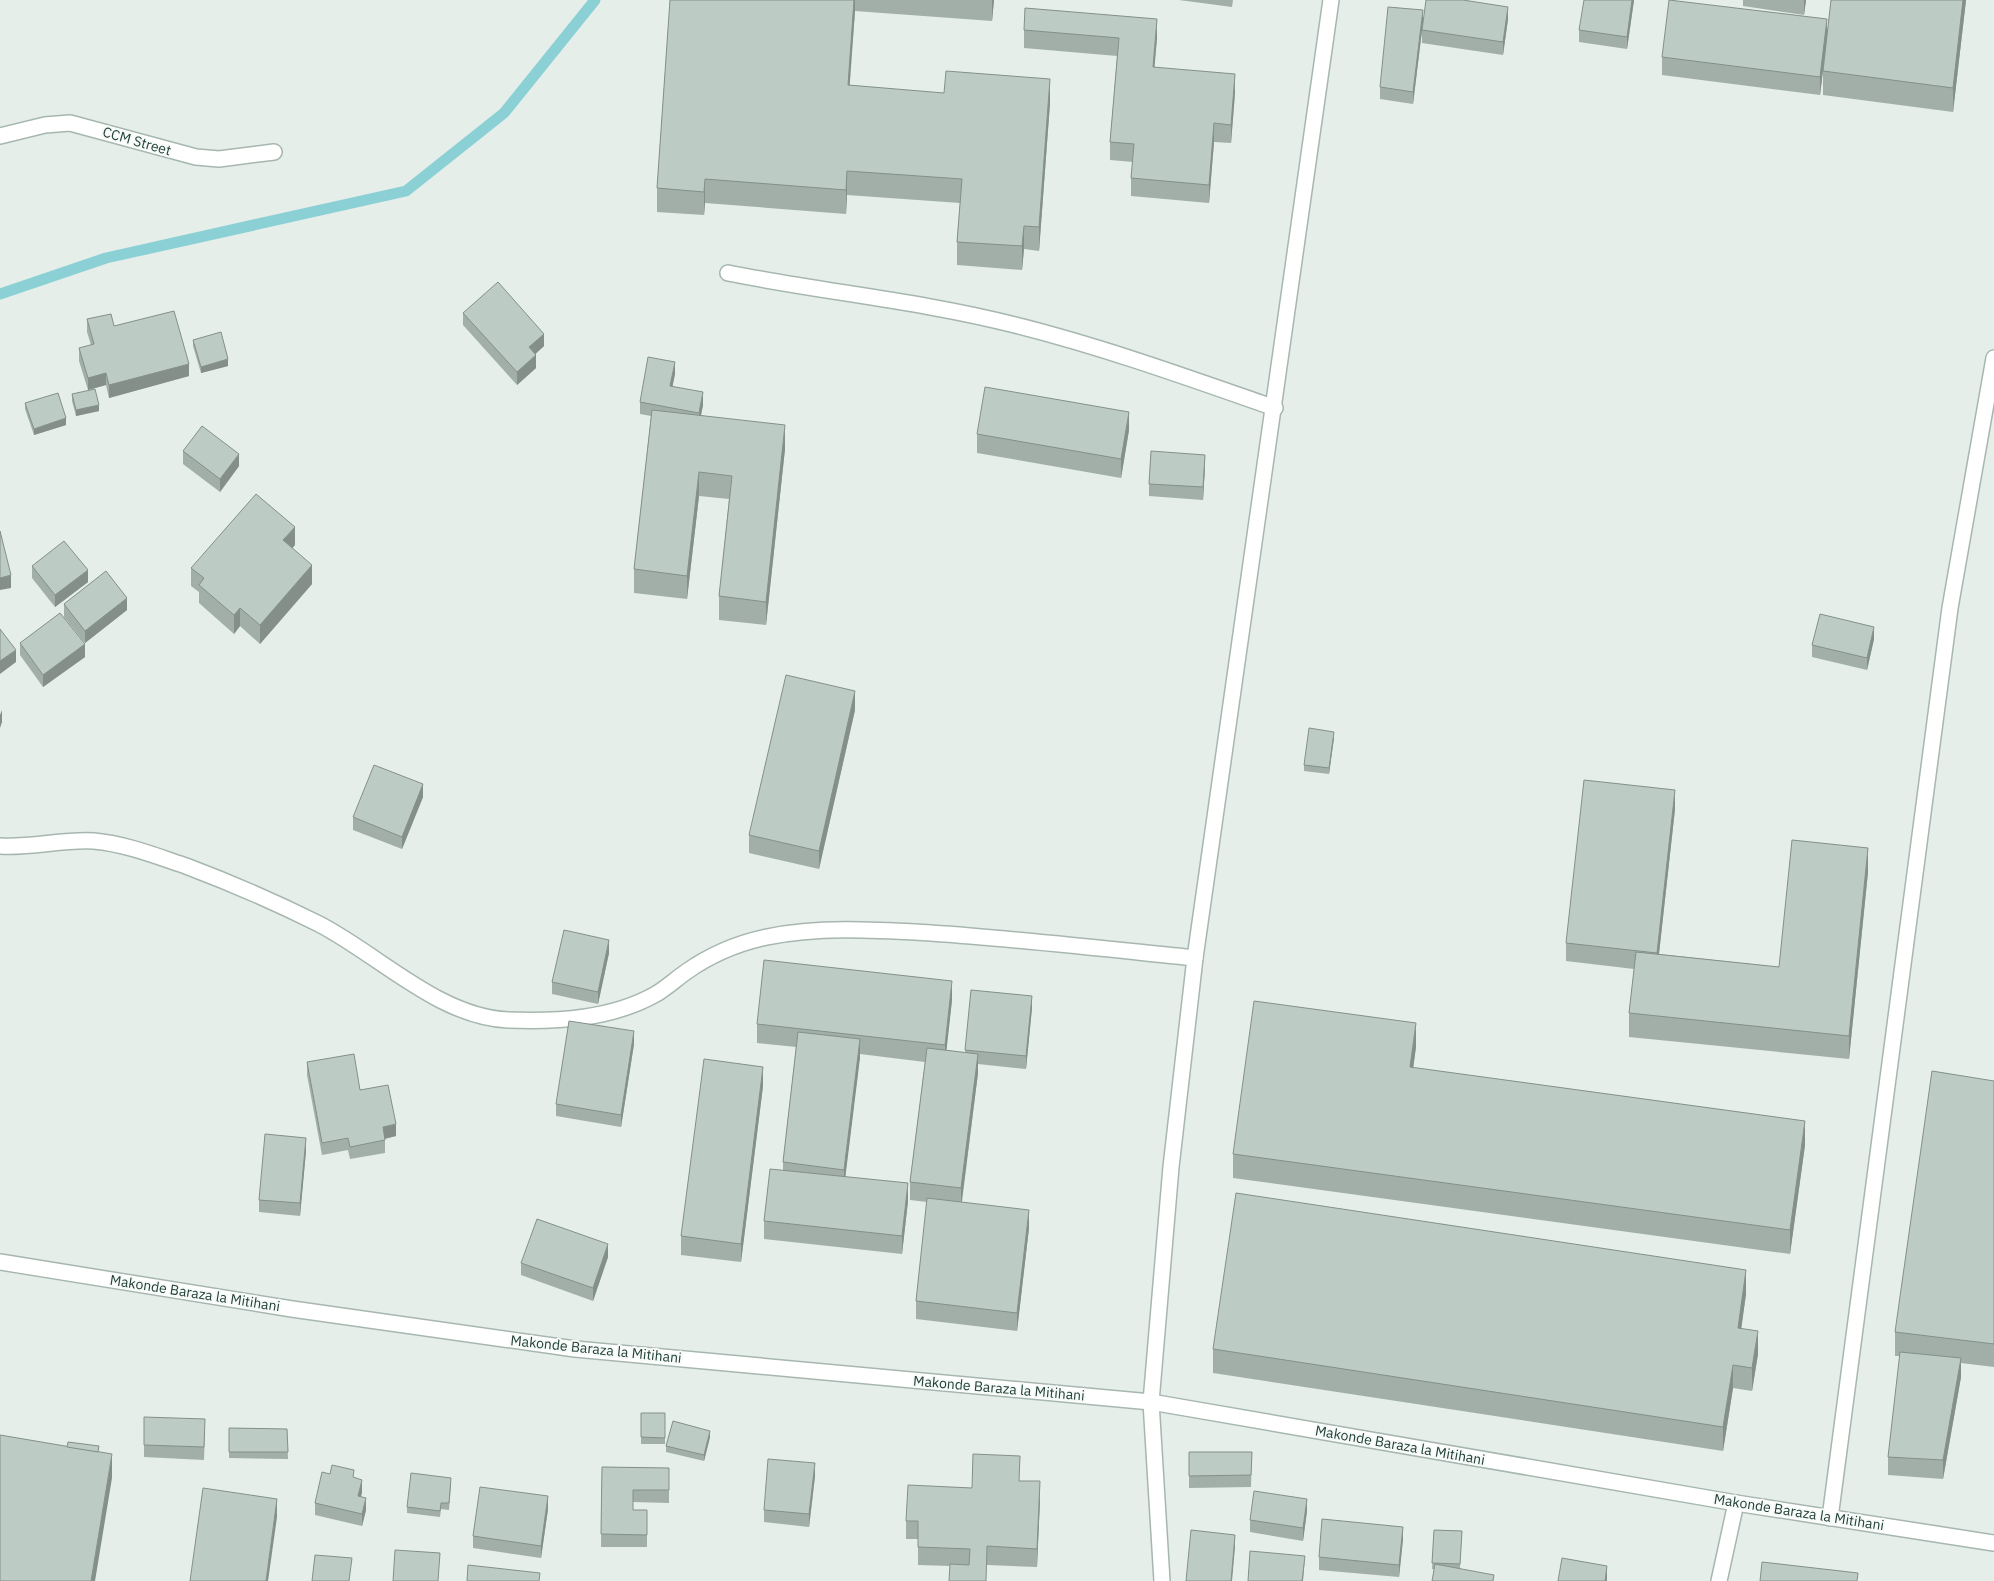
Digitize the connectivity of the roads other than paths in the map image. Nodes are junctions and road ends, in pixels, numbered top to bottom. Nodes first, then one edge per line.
1 (1331, 0) edge
2 (0, 136) edge
3 (274, 152) dead end
4 (728, 272) dead end
5 (1994, 358) edge
6 (1275, 408) junction
7 (0, 846) edge
8 (1195, 958) junction
9 (0, 1262) edge
10 (1151, 1402) junction
11 (1736, 1503) junction
12 (1830, 1518) junction
13 (1994, 1543) edge
14 (1162, 1581) edge
15 (1718, 1581) edge

1 - 6 street
2 - 3 street, CCM Street
4 - 6 street
5 - 12 street
6 - 8 street
7 - 8 street
8 - 10 street
9 - 10 street, Makonde Baraza la Mitihani
10 - 11 street, Makonde Baraza la Mitihani
10 - 14 street
11 - 12 street, Makonde Baraza la Mitihani
11 - 15 street
12 - 13 street, Makonde Baraza la Mitihani

